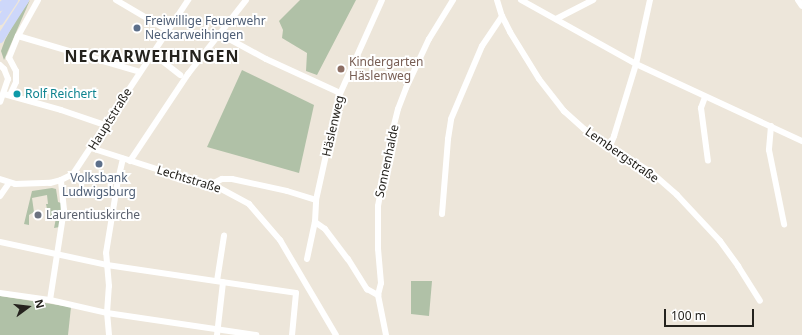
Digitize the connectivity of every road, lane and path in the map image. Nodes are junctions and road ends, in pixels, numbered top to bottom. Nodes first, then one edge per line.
1 (8, 0) edge
2 (14, 0) edge
3 (25, 0) edge
4 (38, 0) edge
5 (116, 0) edge
6 (188, 0) edge
7 (246, 0) edge
8 (382, 0) edge
9 (453, 0) edge
10 (497, 0) edge
11 (521, 0) edge
12 (593, 0) edge
13 (650, 0) edge
14 (798, 0) edge
15 (802, 6) edge
16 (0, 7) edge
17 (502, 16) junction
18 (556, 20) junction
19 (0, 21) edge
20 (167, 30) junction
21 (220, 34) junction
22 (18, 36) junction
23 (0, 39) edge
24 (152, 53) junction
25 (636, 64) junction
26 (0, 65) edge
27 (140, 72) junction
28 (180, 75) dead end
29 (340, 93) junction
30 (4, 97) edge
31 (705, 97) junction
32 (105, 125) junction
33 (771, 126) junction
34 (802, 141) edge
35 (610, 146) junction
36 (91, 148) junction
37 (123, 159) junction
38 (130, 161) junction
39 (708, 161) dead end
40 (0, 179) edge
41 (61, 180) junction
42 (9, 183) junction
43 (212, 184) junction
44 (0, 196) edge
45 (316, 200) junction
46 (442, 214) dead end
47 (315, 222) junction
48 (784, 224) dead end
49 (224, 236) dead end
50 (0, 242) edge
51 (58, 255) junction
52 (307, 259) dead end
53 (107, 266) junction
54 (220, 282) junction
55 (0, 293) edge
56 (378, 295) junction
57 (50, 300) junction
58 (760, 301) dead end
59 (107, 313) junction
60 (217, 332) edge
61 (109, 335) edge
62 (256, 335) edge
63 (292, 335) edge
64 (336, 335) edge
65 (386, 335) edge

1 - 16 main road
2 - 19 main road
3 - 23 main road
4 - 22 street
5 - 20 street
6 - 20 street, Hauptstraße
7 - 21 street
8 - 29 street, Häslenweg
9 - 56 street, Sonnenhalde
10 - 17 street, Lembergstraße
11 - 18 street
12 - 18 street
13 - 25 street
14 - 15 street
17 - 35 street, Lembergstraße
17 - 46 street
18 - 25 street
20 - 24 street, Hauptstraße
21 - 29 street
21 - 38 street
22 - 27 street
22 - 30 street
24 - 27 street, Hauptstraße
24 - 28 street
25 - 31 street
25 - 35 street
26 - 30 street
27 - 32 street, Hauptstraße
29 - 45 street, Häslenweg
30 - 32 street
31 - 33 street
31 - 39 street
32 - 36 street, Hauptstraße
33 - 34 street
33 - 48 street
35 - 58 street, Lembergstraße
36 - 37 street, Lechtstraße
36 - 41 street, Hauptstraße
37 - 38 street, Lechtstraße
37 - 53 street
38 - 43 street, Lechtstraße
40 - 42 street
41 - 42 street
41 - 51 street
42 - 44 street
43 - 45 street
43 - 64 street, Lechtstraße
45 - 47 street, Häslenweg
47 - 52 street, Häslenweg
47 - 56 street
49 - 54 street
50 - 51 street
51 - 53 street
51 - 57 street
53 - 54 street
53 - 59 street
54 - 60 street
54 - 63 street
55 - 57 street
56 - 65 street, Sonnenhalde
57 - 59 street
59 - 60 street
59 - 61 street
60 - 62 street

